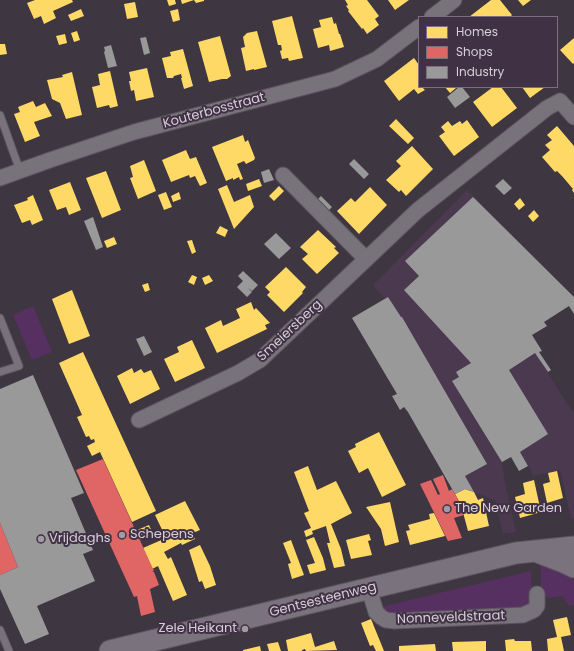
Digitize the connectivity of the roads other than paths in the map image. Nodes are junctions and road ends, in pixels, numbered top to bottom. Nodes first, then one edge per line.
1 (454, 0) edge
2 (433, 16) edge
3 (418, 28) edge
4 (0, 115) edge
5 (574, 117) edge
6 (20, 171) junction
7 (282, 175) dead end
8 (0, 178) edge
9 (366, 259) junction
10 (0, 318) edge
11 (0, 372) edge
12 (139, 420) dead end
13 (574, 547) edge
14 (536, 551) junction
15 (574, 567) edge
16 (369, 589) junction
17 (537, 594) dead end
18 (0, 630) edge
19 (9, 651) edge
20 (110, 651) edge

1 - 2 street
3 - 6 street, Kouterbosstraat
4 - 6 lane
5 - 9 street, Smeiersberg
6 - 8 street, Kouterbosstraat
7 - 9 street
9 - 12 street, Smeiersberg
10 - 11 lane
13 - 14 main road, Gentsesteenweg
14 - 15 main road, Gentsesteenweg
14 - 16 main road, Gentsesteenweg
16 - 17 street, Nonneveldstraat
16 - 20 main road, Gentsesteenweg
18 - 19 lane

